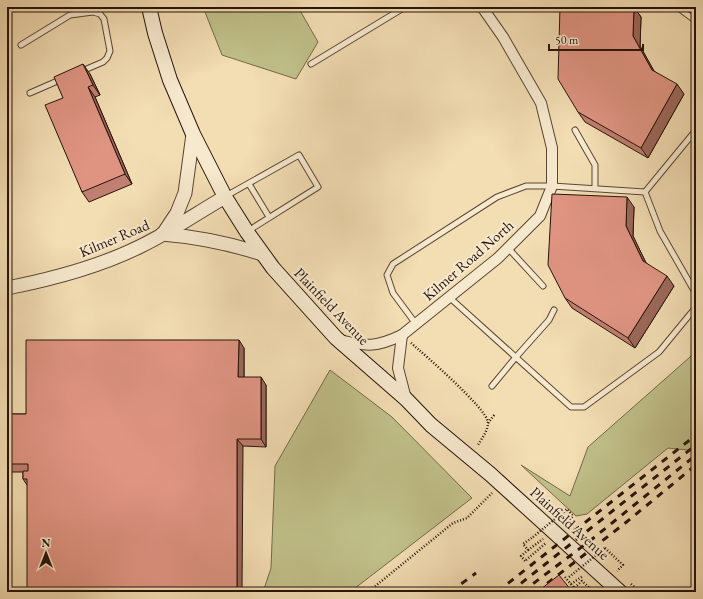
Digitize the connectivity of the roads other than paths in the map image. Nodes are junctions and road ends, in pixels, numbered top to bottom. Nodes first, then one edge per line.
1 (149, 7) edge
2 (405, 7) edge
3 (482, 7) edge
4 (677, 7) edge
5 (696, 21) edge
6 (21, 45) dead end
7 (311, 64) dead end
8 (74, 74) edge
9 (66, 77) edge
10 (30, 93) dead end
11 (575, 130) dead end
12 (696, 130) edge
13 (193, 134) junction
14 (249, 184) junction
15 (552, 186) junction
16 (595, 188) junction
17 (645, 192) junction
18 (225, 197) junction
19 (269, 217) junction
20 (247, 232) junction
21 (162, 234) junction
22 (508, 248) junction
23 (262, 254) junction
24 (543, 286) dead end
25 (7, 288) edge
26 (696, 294) edge
27 (449, 297) junction
28 (696, 308) edge
29 (554, 310) dead end
30 (416, 324) junction
31 (336, 338) junction
32 (406, 338) junction
33 (516, 357) junction
34 (492, 386) dead end
35 (406, 399) junction
36 (620, 592) edge

1 - 13 main road, Plainfield Avenue
2 - 7 lane
3 - 15 street, Kilmer Road North
4 - 5 lane
6 - 8 lane
9 - 10 lane
11 - 16 lane
12 - 17 lane
13 - 18 main road, Plainfield Avenue
13 - 21 street
14 - 18 lane
14 - 19 lane
14 - 19 lane
15 - 16 lane
15 - 22 street, Kilmer Road North
15 - 30 lane
16 - 17 lane
17 - 26 lane
18 - 20 main road, Plainfield Avenue
18 - 21 street, Kilmer Road
19 - 20 lane
20 - 23 main road, Plainfield Avenue
21 - 23 street
21 - 25 street, Kilmer Road
22 - 24 lane
22 - 27 street, Kilmer Road North
23 - 31 main road, Plainfield Avenue
27 - 30 street, Kilmer Road North
27 - 33 lane
28 - 33 lane
29 - 33 lane
30 - 32 street, Kilmer Road North
31 - 32 street, Kilmer Road North
31 - 35 main road, Plainfield Avenue
32 - 35 street
33 - 34 lane
35 - 36 main road, Plainfield Avenue

